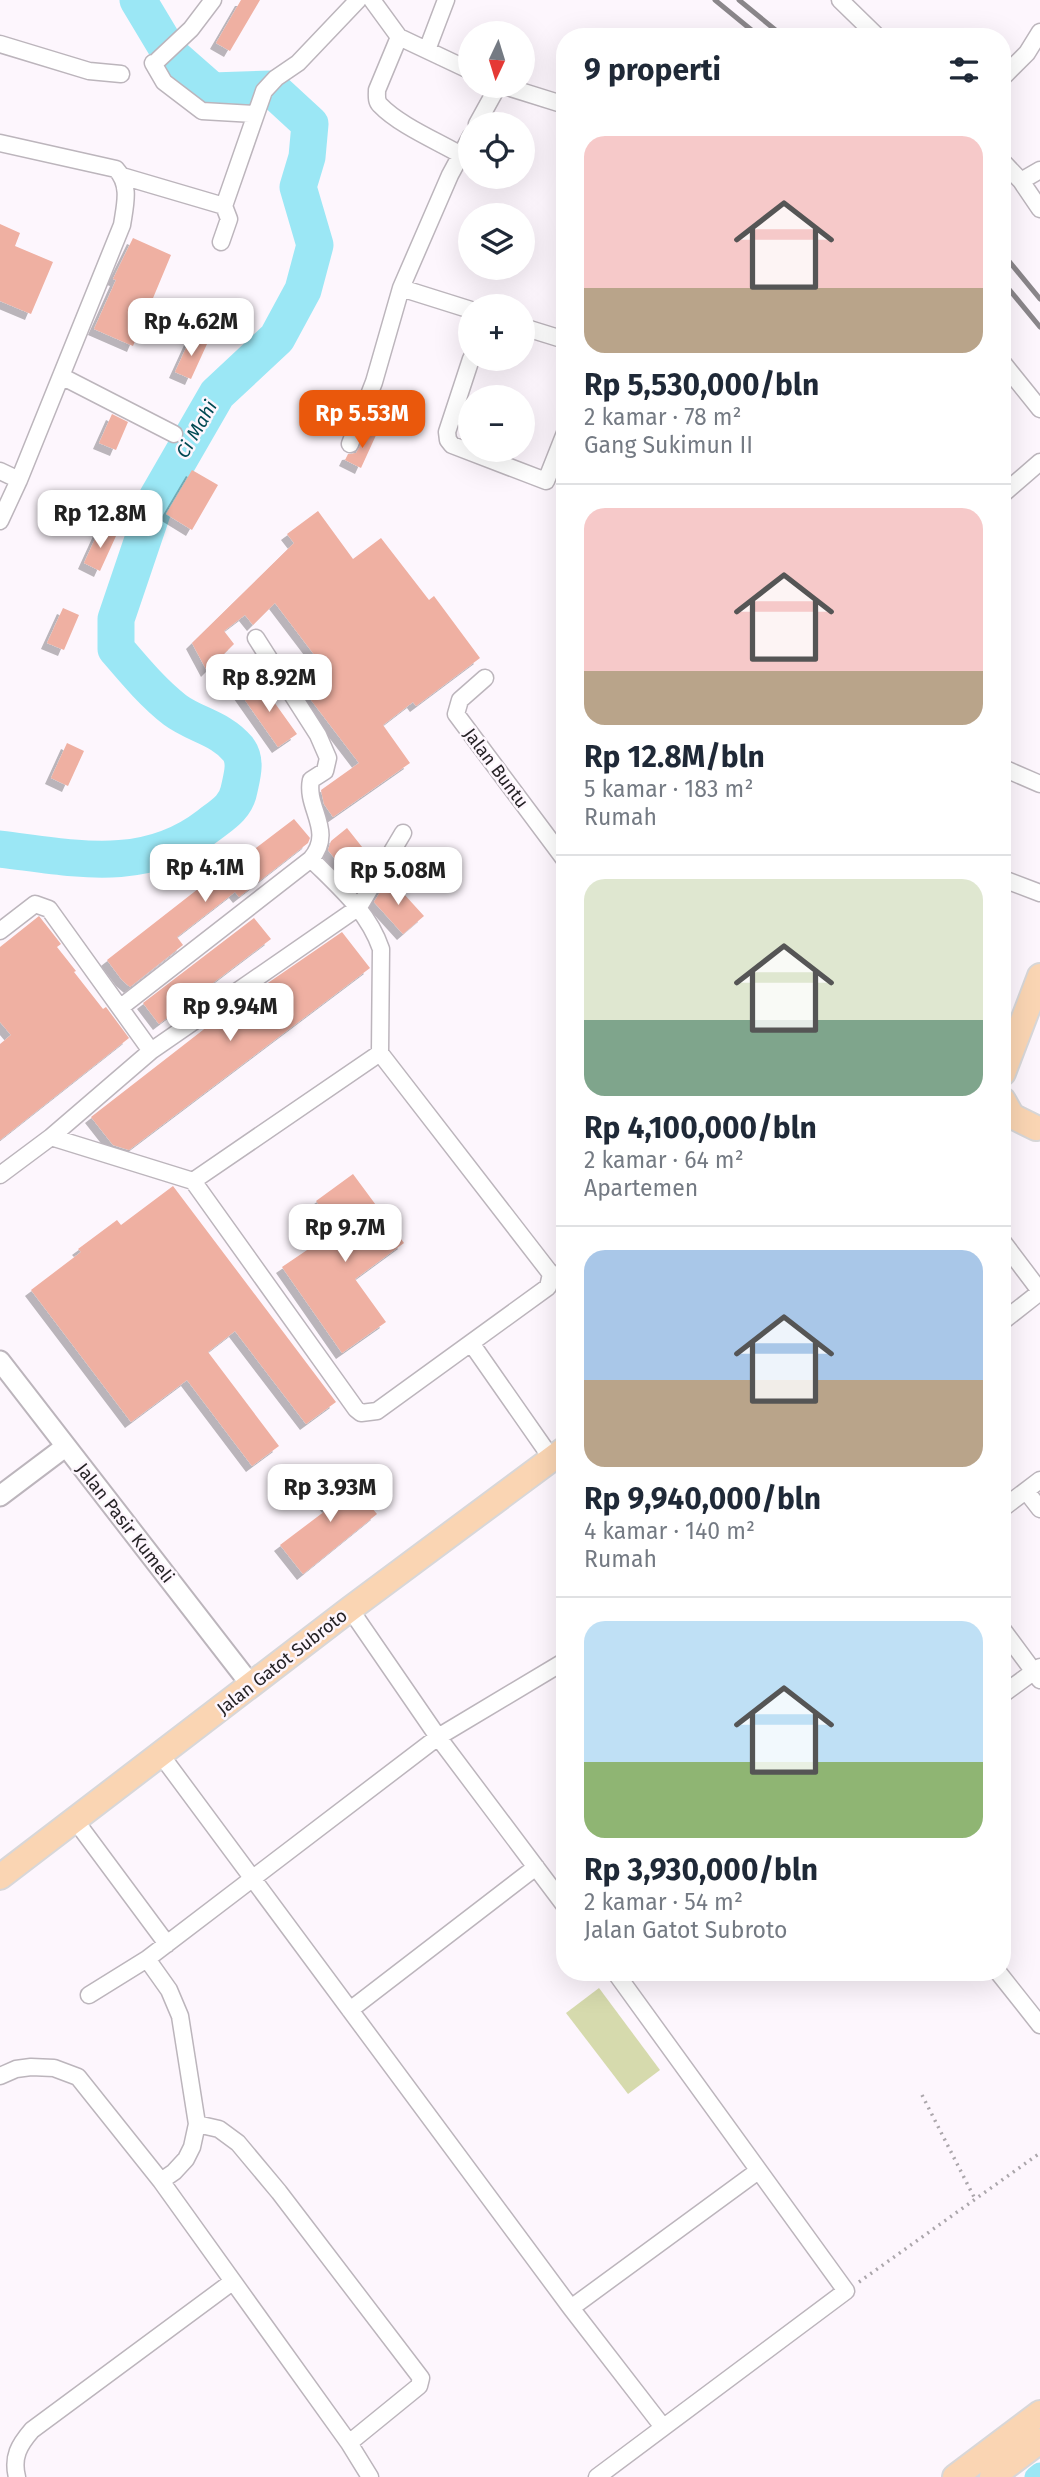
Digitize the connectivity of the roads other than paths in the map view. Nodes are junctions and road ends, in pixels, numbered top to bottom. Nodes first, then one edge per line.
1 (213, 0) edge
2 (358, 0) edge
3 (372, 0) edge
4 (446, 0) edge
5 (840, 0) edge
6 (869, 28) edge
7 (1040, 32) edge
8 (399, 37) junction
9 (0, 44) edge
10 (427, 50) junction
11 (458, 65) edge
12 (1011, 69) edge
13 (121, 74) dead end
14 (536, 96) edge
15 (556, 102) edge
16 (256, 110) junction
17 (0, 143) edge
18 (458, 153) edge
19 (458, 162) edge
20 (1011, 170) edge
21 (1040, 170) edge
22 (122, 176) junction
23 (1021, 181) junction
24 (223, 206) junction
25 (1040, 209) edge
26 (221, 242) dead end
27 (401, 288) junction
28 (458, 306) edge
29 (535, 331) edge
30 (556, 337) edge
31 (467, 371) edge
32 (1011, 373) edge
33 (61, 376) junction
34 (1040, 409) edge
35 (174, 434) dead end
36 (350, 444) dead end
37 (556, 456) edge
38 (1040, 462) edge
39 (0, 471) edge
40 (19, 480) junction
41 (1011, 487) edge
42 (0, 521) edge
43 (256, 638) dead end
44 (485, 678) dead end
45 (1011, 771) edge
46 (1040, 784) edge
47 (403, 833) dead end
48 (556, 848) edge
49 (311, 859) junction
50 (1011, 882) edge
51 (1040, 893) edge
52 (359, 907) junction
53 (0, 931) edge
54 (1040, 976) edge
55 (121, 1007) junction
56 (151, 1051) junction
57 (1011, 1052) edge
58 (380, 1053) junction
59 (1011, 1114) edge
60 (1038, 1128) edge
61 (1011, 1133) edge
62 (51, 1137) junction
63 (0, 1175) edge
64 (192, 1181) junction
65 (1011, 1253) edge
66 (556, 1271) edge
67 (551, 1274) junction
68 (1040, 1292) edge
69 (1011, 1315) edge
70 (471, 1343) junction
71 (0, 1360) edge
72 (65, 1447) junction
73 (556, 1450) edge
74 (556, 1456) edge
75 (1040, 1480) edge
76 (1026, 1491) junction
77 (0, 1496) edge
78 (1011, 1502) edge
79 (1040, 1509) edge
80 (350, 1609) junction
81 (1011, 1640) edge
82 (556, 1666) edge
83 (1038, 1673) edge
84 (251, 1685) junction
85 (1011, 1689) edge
86 (438, 1737) junction
87 (161, 1755) junction
88 (75, 1821) junction
89 (536, 1867) junction
90 (0, 1877) edge
91 (254, 1880) junction
92 (556, 1894) edge
93 (167, 1944) junction
94 (147, 1959) junction
95 (621, 1981) edge
96 (1006, 1981) edge
97 (89, 1995) dead end
98 (350, 2010) junction
99 (1040, 2025) edge
100 (0, 2076) edge
101 (197, 2124) junction
102 (758, 2171) junction
103 (161, 2181) junction
104 (232, 2282) junction
105 (570, 2308) junction
106 (1040, 2413) edge
107 (663, 2427) junction
108 (1040, 2441) edge
109 (349, 2443) junction
110 (17, 2477) edge
111 (370, 2477) edge
112 (597, 2477) edge
113 (955, 2477) edge
114 (992, 2477) edge

1 - 16 street
2 - 16 street
3 - 8 street
4 - 10 street
5 - 6 street
7 - 12 street
8 - 10 street
8 - 18 street
9 - 13 street
10 - 11 street
14 - 15 street
16 - 24 street
17 - 22 street
19 - 27 street
20 - 23 street
21 - 23 street
22 - 24 street
22 - 33 street
23 - 25 street
24 - 26 street
27 - 28 street
27 - 36 street
29 - 30 street
31 - 37 street
32 - 34 street
33 - 35 street
33 - 40 street
38 - 41 street
39 - 40 street
40 - 42 street
43 - 49 street
44 - 48 street, Jalan Buntu
45 - 46 street
47 - 52 street
49 - 52 street
49 - 55 street
50 - 51 street
52 - 56 street
52 - 58 street
53 - 55 street
54 - 57 main road
55 - 56 street
56 - 62 street
58 - 64 street
58 - 67 street
59 - 60 main road
60 - 61 main road
62 - 63 street
62 - 64 street
64 - 70 street
65 - 68 street
66 - 67 lane
67 - 70 street
68 - 69 street
70 - 73 street
71 - 72 street, Jalan Pasir Kumeli
72 - 77 street
72 - 84 street, Jalan Pasir Kumeli
74 - 80 main road, Jalan Gatot Subroto
75 - 76 street
76 - 78 street
76 - 79 street
80 - 84 main road, Jalan Gatot Subroto
80 - 86 street
81 - 83 street
82 - 86 street
83 - 85 street
84 - 87 main road, Jalan Gatot Subroto
86 - 89 street
86 - 91 street
87 - 88 main road, Jalan Gatot Subroto
87 - 91 street
88 - 90 main road, Jalan Gatot Subroto
88 - 93 street
89 - 92 street
89 - 98 street
91 - 93 street
91 - 98 street
93 - 94 street
94 - 97 street
94 - 101 street
95 - 102 street
96 - 99 street
98 - 105 street
100 - 103 street
101 - 103 street
101 - 109 street
102 - 105 street
102 - 107 street
103 - 104 street
104 - 109 street
104 - 110 street
105 - 107 street
106 - 113 main road
107 - 112 street
108 - 114 main road
109 - 111 street

